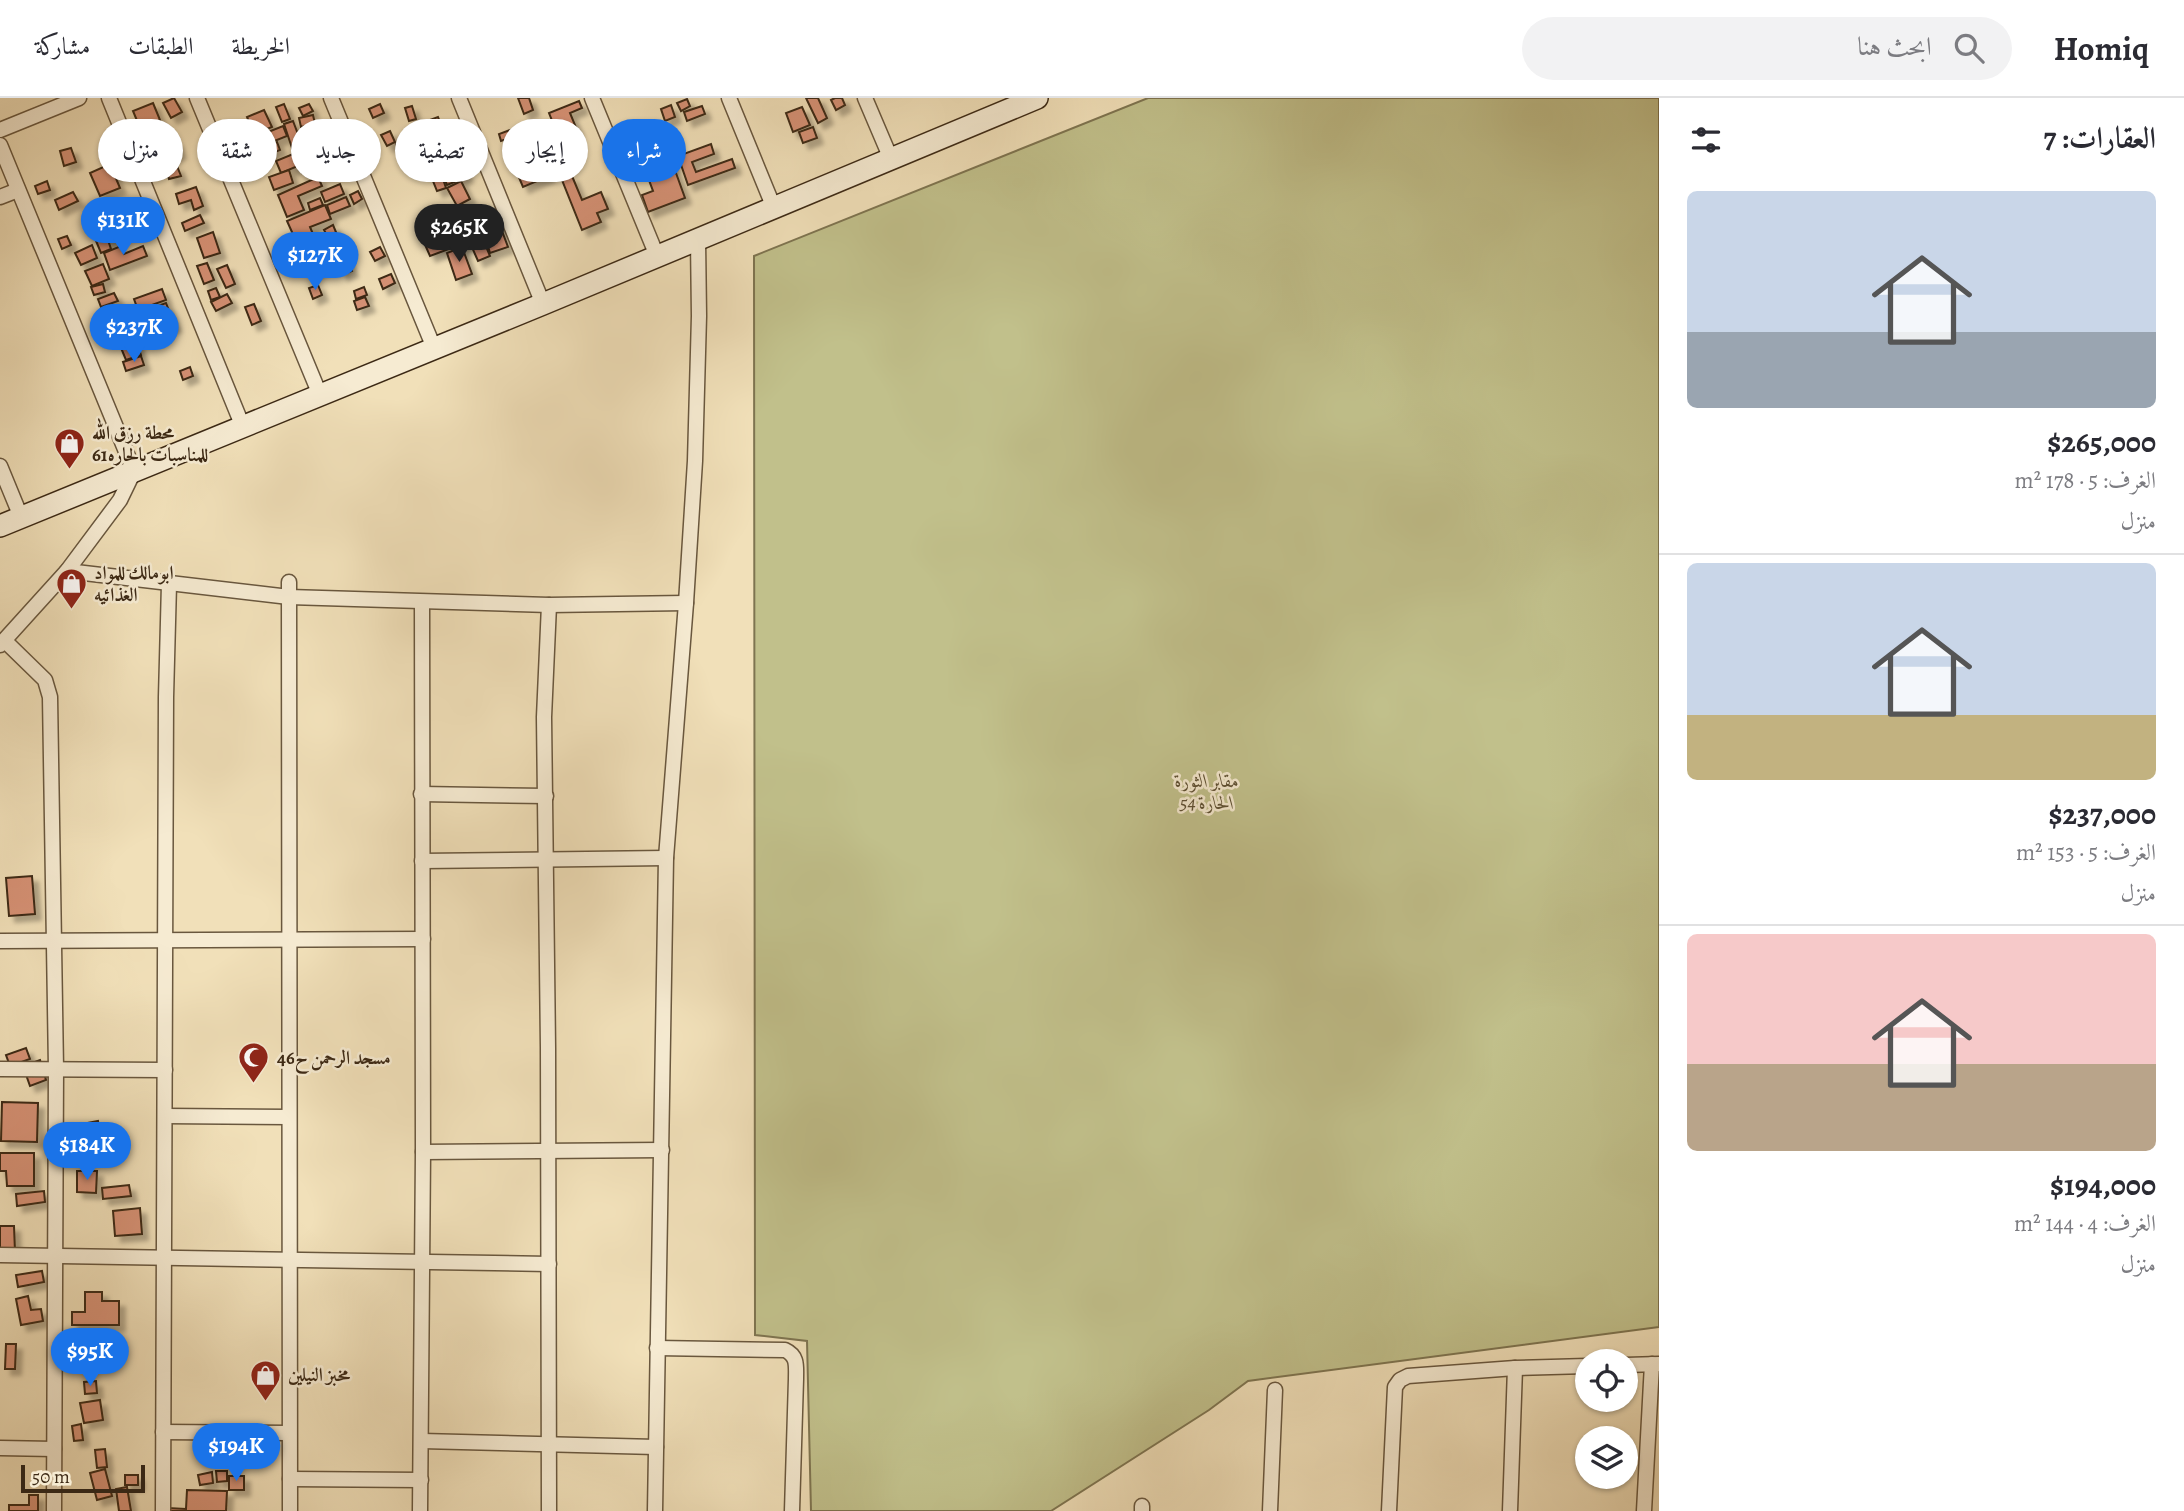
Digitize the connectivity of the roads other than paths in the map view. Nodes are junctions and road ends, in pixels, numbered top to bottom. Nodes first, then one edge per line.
1 (79, 98) edge
2 (108, 98) edge
3 (197, 98) edge
4 (331, 98) edge
5 (460, 98) edge
6 (592, 98) edge
7 (729, 98) edge
8 (865, 98) edge
9 (1037, 98) edge
10 (995, 106) edge
11 (0, 130) edge
12 (0, 145) edge
13 (891, 159) junction
14 (18, 190) junction
15 (0, 197) edge
16 (774, 208) junction
17 (698, 240) junction
18 (657, 256) junction
19 (543, 304) junction
20 (434, 348) junction
21 (320, 395) junction
22 (243, 427) junction
23 (0, 466) edge
24 (134, 471) junction
25 (21, 517) junction
26 (0, 526) edge
27 (67, 571) junction
28 (169, 584) junction
29 (289, 590) junction
30 (422, 603) junction
31 (687, 603) junction
32 (549, 606) junction
33 (3, 643) edge
34 (421, 794) junction
35 (546, 796) junction
36 (666, 858) junction
37 (544, 860) junction
38 (422, 861) junction
39 (166, 939) junction
40 (423, 939) junction
41 (290, 940) junction
42 (0, 941) edge
43 (53, 941) junction
44 (0, 1069) edge
45 (56, 1069) junction
46 (165, 1070) junction
47 (165, 1116) junction
48 (289, 1117) junction
49 (662, 1150) junction
50 (548, 1151) junction
51 (424, 1152) junction
52 (0, 1255) edge
53 (55, 1256) junction
54 (164, 1258) junction
55 (289, 1260) junction
56 (423, 1262) junction
57 (549, 1264) junction
58 (657, 1348) junction
59 (1656, 1364) edge
60 (1638, 1365) edge
61 (1575, 1366) edge
62 (1515, 1368) junction
63 (1275, 1390) dead end
64 (163, 1432) junction
65 (289, 1433) junction
66 (422, 1441) junction
67 (550, 1444) junction
68 (656, 1447) junction
69 (0, 1448) edge
70 (54, 1449) junction
71 (290, 1479) junction
72 (421, 1480) junction
73 (54, 1511) edge
74 (163, 1511) edge
75 (290, 1511) edge
76 (421, 1511) edge
77 (549, 1511) edge
78 (655, 1511) edge
79 (792, 1511) edge
80 (1270, 1511) edge
81 (1389, 1511) edge
82 (1510, 1511) edge
83 (1644, 1511) edge

1 - 11 street
2 - 22 street
3 - 21 street
4 - 20 street
5 - 19 street
6 - 18 street
7 - 16 street
8 - 13 street
9 - 10 main road
10 - 13 main road
12 - 14 street
13 - 16 main road
14 - 15 street
14 - 24 street
16 - 17 main road
17 - 18 main road
17 - 31 street
18 - 19 main road
19 - 20 main road
20 - 21 main road
21 - 22 main road
22 - 24 main road
23 - 25 street
24 - 25 main road
24 - 27 street
25 - 26 main road
27 - 28 street
27 - 33 street
28 - 29 street
28 - 39 street
29 - 30 street
29 - 41 street
30 - 32 street
30 - 34 street
31 - 32 street
31 - 36 street
32 - 35 street
33 - 43 street
34 - 35 street
34 - 38 street
35 - 37 street
36 - 37 street
36 - 49 street
37 - 38 street
37 - 50 street
38 - 40 street
39 - 41 street
39 - 43 street
39 - 46 street
40 - 41 street
40 - 51 street
41 - 48 street
42 - 43 street
43 - 45 street
44 - 45 street
45 - 46 street
45 - 53 street
46 - 47 street
47 - 48 street
47 - 54 street
48 - 55 street
49 - 50 street
49 - 58 street
50 - 51 street
50 - 57 street
51 - 56 street
52 - 53 street
53 - 54 street
53 - 70 street
54 - 55 street
54 - 64 street
55 - 56 street
55 - 65 street
56 - 57 street
56 - 66 street
57 - 67 street
58 - 68 street
58 - 79 street
59 - 60 street
59 - 83 street
61 - 62 street
62 - 81 street
62 - 82 street
63 - 80 street
64 - 65 street
64 - 74 street
65 - 71 street
66 - 67 street
66 - 72 street
67 - 68 street
67 - 77 street
68 - 78 street
69 - 70 street
70 - 73 street
71 - 72 street
71 - 75 street
72 - 76 street

